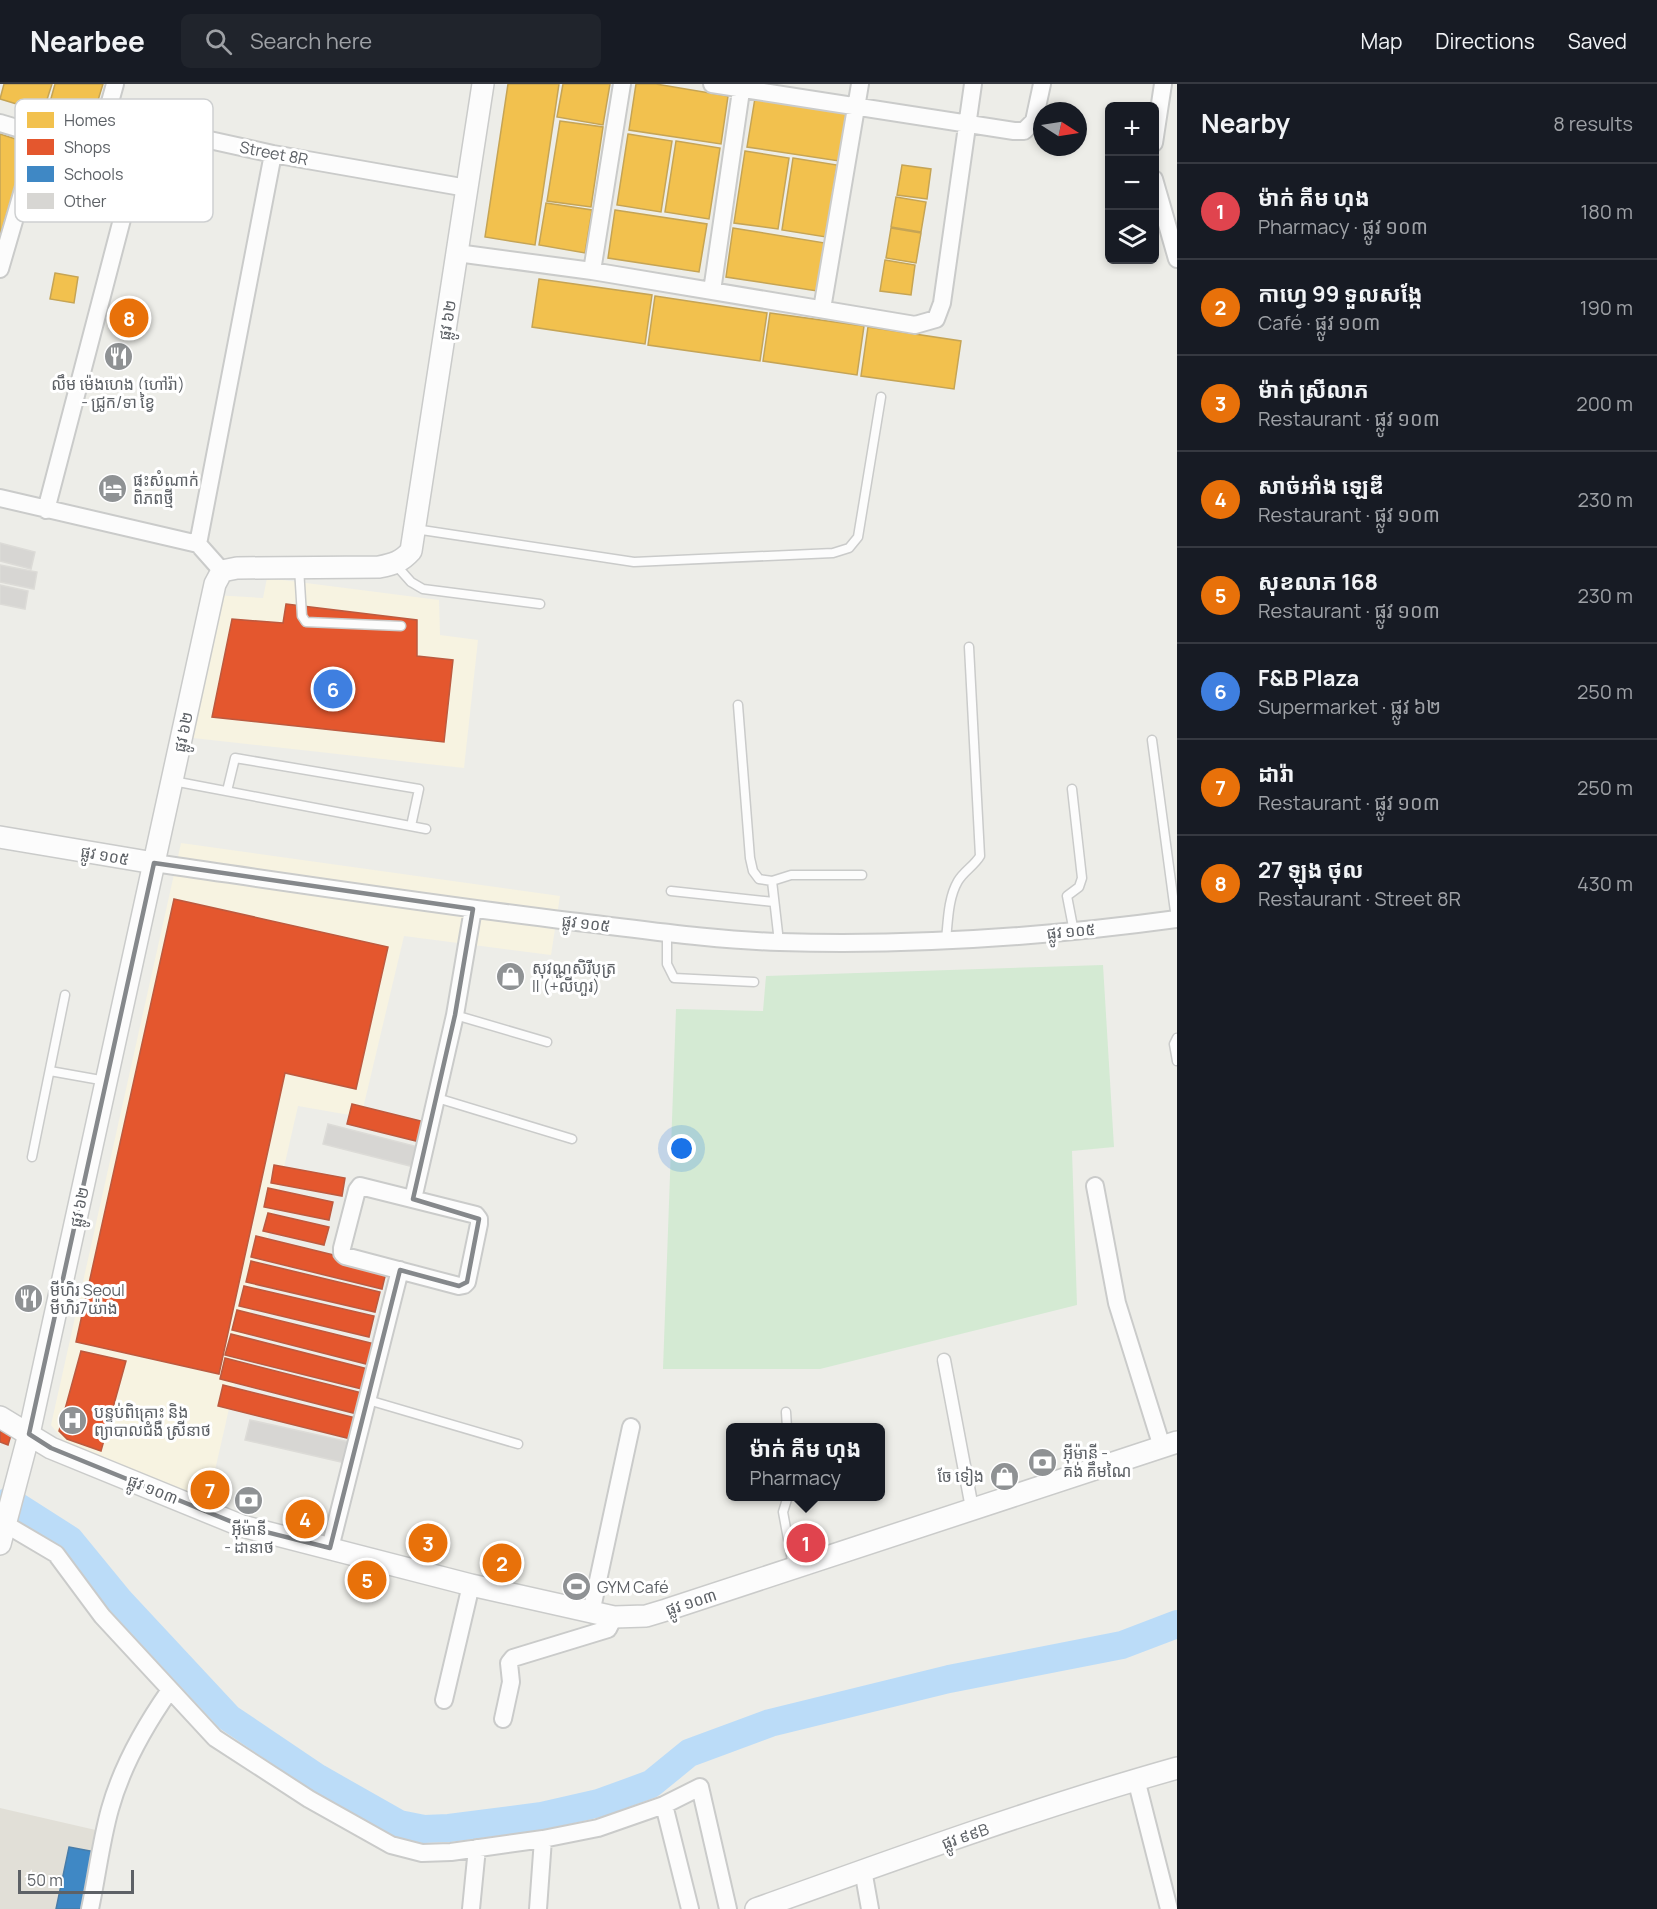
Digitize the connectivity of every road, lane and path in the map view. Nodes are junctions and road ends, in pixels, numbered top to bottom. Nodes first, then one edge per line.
1 (115, 84) edge
2 (483, 84) edge
3 (622, 84) edge
4 (711, 84) edge
5 (860, 84) edge
6 (973, 84) edge
7 (1042, 84) edge
8 (1163, 84) edge
9 (742, 86) edge
10 (111, 99) edge
11 (856, 107) junction
12 (1159, 114) edge
13 (0, 123) edge
14 (966, 124) junction
15 (15, 128) edge
16 (213, 141) edge
17 (273, 154) junction
18 (467, 188) junction
19 (1159, 194) edge
20 (15, 217) edge
21 (121, 222) edge
22 (457, 254) junction
23 (1177, 259) edge
24 (0, 269) edge
25 (592, 271) junction
26 (712, 291) junction
27 (822, 309) junction
28 (881, 397) dead end
29 (0, 498) edge
30 (46, 510) junction
31 (414, 529) junction
32 (198, 544) junction
33 (395, 564) junction
34 (299, 567) junction
35 (222, 571) junction
36 (540, 604) dead end
37 (401, 626) dead end
38 (969, 647) dead end
39 (738, 705) dead end
40 (1152, 740) dead end
41 (172, 781) junction
42 (1072, 789) dead end
43 (227, 791) junction
44 (411, 826) junction
45 (426, 830) dead end
46 (0, 837) edge
47 (154, 863) junction
48 (862, 875) dead end
49 (772, 880) junction
50 (671, 891) dead end
51 (774, 902) junction
52 (473, 909) junction
53 (1176, 919) edge
54 (667, 932) junction
55 (1074, 932) junction
56 (946, 940) junction
57 (779, 942) junction
58 (754, 982) dead end
59 (65, 995) dead end
60 (455, 1015) junction
61 (1177, 1038) edge
62 (548, 1042) dead end
63 (1177, 1061) edge
64 (50, 1071) junction
65 (107, 1082) junction
66 (437, 1098) junction
67 (572, 1139) dead end
68 (32, 1157) dead end
69 (1095, 1186) dead end
70 (413, 1199) junction
71 (400, 1270) junction
72 (944, 1360) dead end
73 (368, 1400) junction
74 (786, 1412) dead end
75 (0, 1417) edge
76 (787, 1423) edge
77 (631, 1427) dead end
78 (29, 1434) junction
79 (518, 1444) dead end
80 (1170, 1444) edge
81 (787, 1501) edge
82 (972, 1508) junction
83 (5, 1519) edge
84 (330, 1548) junction
85 (793, 1568) junction
86 (471, 1586) junction
87 (591, 1612) junction
88 (614, 1617) junction
89 (170, 1690) junction
90 (444, 1700) dead end
91 (503, 1719) dead end
92 (1177, 1767) edge
93 (1136, 1779) junction
94 (664, 1805) junction
95 (543, 1839) junction
96 (477, 1848) junction
97 (863, 1870) junction
98 (90, 1909) edge
99 (471, 1909) edge
100 (538, 1909) edge
101 (690, 1909) edge
102 (728, 1909) edge
103 (756, 1909) edge
104 (870, 1909) edge
105 (1169, 1909) edge

1 - 10 street
2 - 18 street, ផ្លូវ ៦២
3 - 25 street
4 - 9 street
5 - 11 street
6 - 14 street
7 - 14 street
8 - 12 street
9 - 11 street
9 - 26 street
11 - 14 street
11 - 27 street
13 - 15 street
14 - 27 street
16 - 17 street, Street 8R
17 - 18 street, Street 8R
17 - 32 street
18 - 22 street, ផ្លូវ ៦២
19 - 23 street
20 - 24 street
21 - 30 street, Street 8R
22 - 25 street
22 - 31 street, ផ្លូវ ៦២
25 - 26 street
26 - 27 street
28 - 31 lane
29 - 30 street
30 - 32 street
31 - 33 street, ផ្លូវ ៦២
32 - 35 street
33 - 34 street
33 - 36 lane
34 - 35 street
34 - 37 lane
35 - 41 street, ផ្លូវ ៦២
38 - 56 lane
39 - 49 lane
40 - 53 lane
41 - 43 lane
41 - 47 street, ផ្លូវ ៦២
42 - 55 lane
43 - 44 lane
43 - 44 lane
44 - 45 lane
46 - 47 street, ផ្លូវ ១០៥
47 - 52 street, ផ្លូវ ១០៥
47 - 65 street, ផ្លូវ ៦២
48 - 49 lane
49 - 51 lane
50 - 51 lane
51 - 57 lane
52 - 54 street, ផ្លូវ ១០៥
52 - 60 street
53 - 55 street, ផ្លូវ ១០៥
54 - 57 street, ផ្លូវ ១០៥
54 - 58 lane
55 - 56 street, ផ្លូវ ១០៥
56 - 57 street, ផ្លូវ ១០៥
59 - 64 lane
60 - 62 lane
60 - 66 street
61 - 63 lane
64 - 65 lane
64 - 68 lane
65 - 78 street, ផ្លូវ ៦២
66 - 67 lane
66 - 70 street
69 - 80 street
70 - 71 street
70 - 71 street
71 - 73 street
72 - 82 street
73 - 79 lane
73 - 84 street
74 - 76 lane
75 - 78 street, ផ្លូវ ១០៣
77 - 87 street
78 - 83 street, ផ្លូវ ៦២
78 - 84 street, ផ្លូវ ១០៣
80 - 82 street, ផ្លូវ ១០៣
81 - 85 lane
82 - 85 street, ផ្លូវ ១០៣
83 - 89 street
84 - 86 street, ផ្លូវ ១០៣
85 - 88 street, ផ្លូវ ១០៣
86 - 87 street, ផ្លូវ ១០៣
86 - 90 street
87 - 88 street, ផ្លូវ ១០៣
88 - 91 street
89 - 96 street
89 - 98 street
92 - 93 street, ផ្លូវ ៩៩B
93 - 97 street, ផ្លូវ ៩៩B
93 - 105 street
94 - 95 street
94 - 101 street
94 - 102 street
95 - 96 street
95 - 100 street
96 - 99 street
97 - 103 street, ផ្លូវ ៩៩B
97 - 104 street

